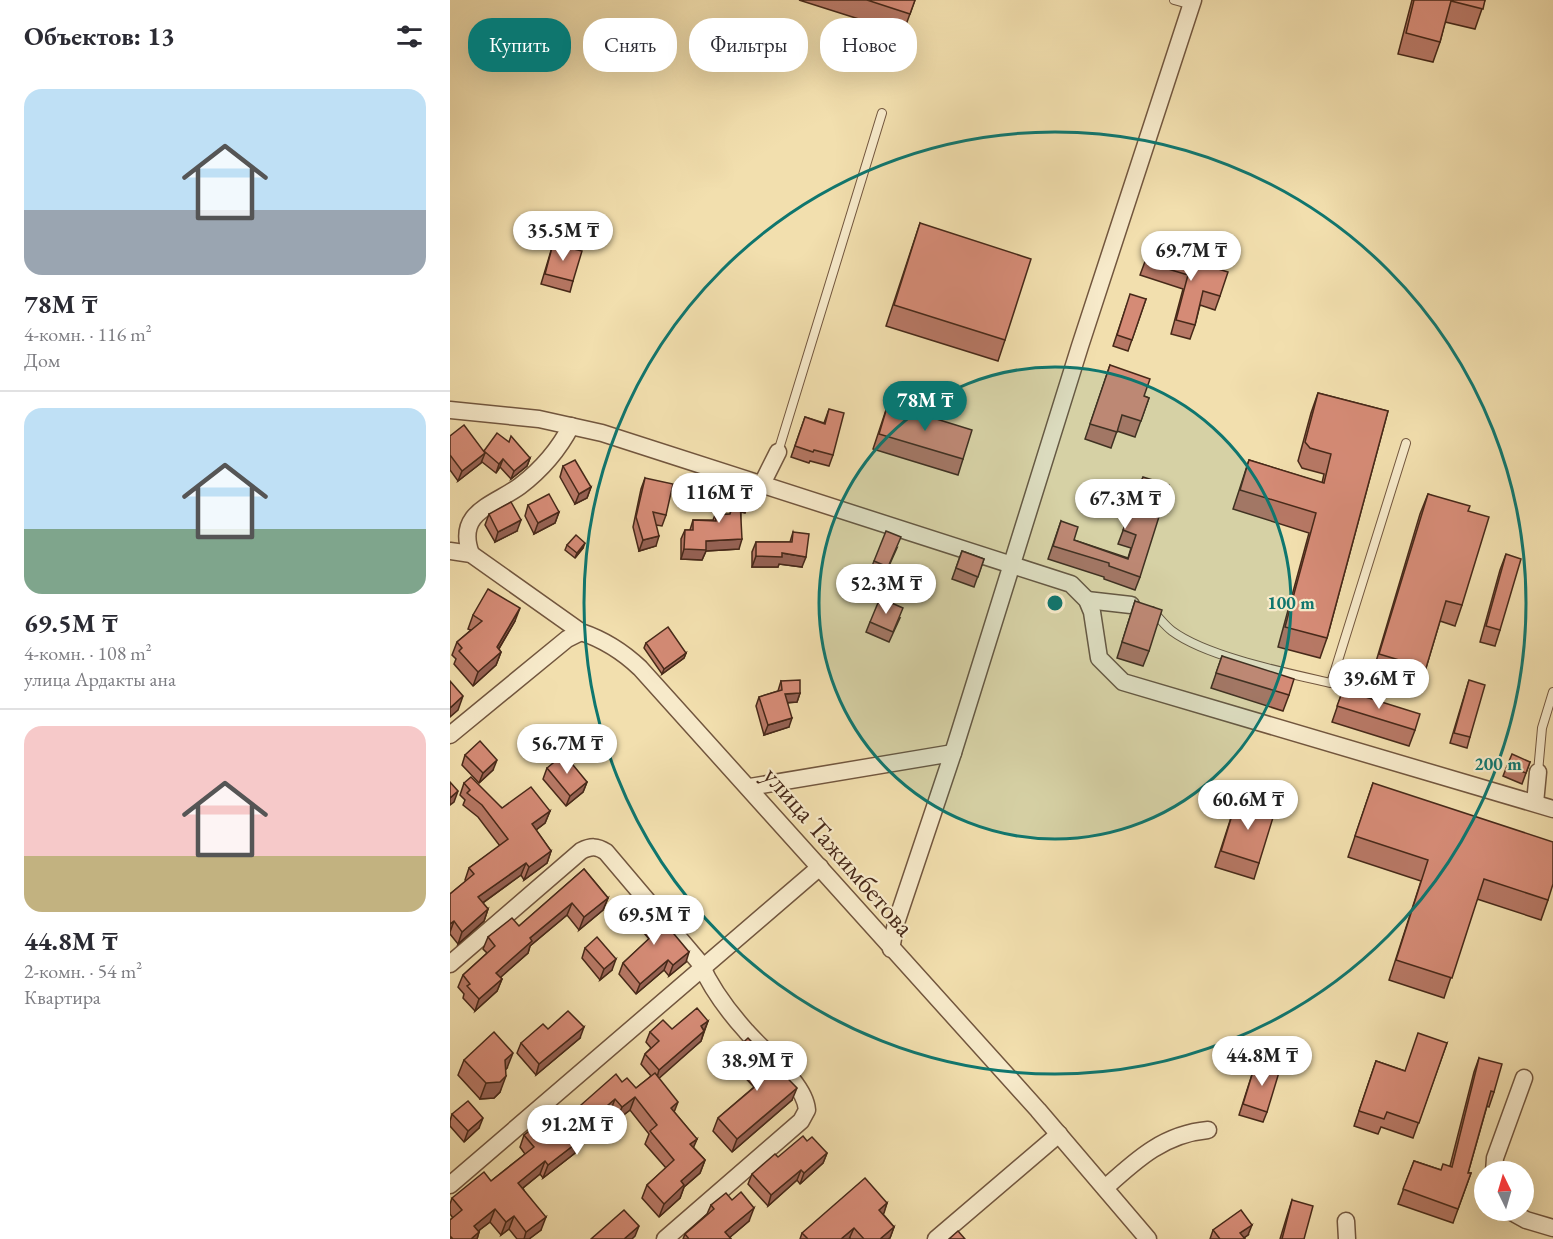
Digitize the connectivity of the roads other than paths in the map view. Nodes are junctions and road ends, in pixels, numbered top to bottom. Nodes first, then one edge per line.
1 (1174, 0) edge
2 (1193, 3) edge
3 (882, 113) dead end
4 (450, 410) edge
5 (571, 426) junction
6 (1406, 443) dead end
7 (778, 452) joint
8 (762, 484) junction
9 (450, 551) edge
10 (471, 554) junction
11 (1012, 566) junction
12 (1087, 600) junction
13 (1131, 605) joint
14 (581, 632) junction
15 (1553, 692) edge
16 (450, 735) edge
17 (953, 753) junction
18 (1538, 772) joint
19 (750, 787) junction
20 (1535, 803) junction
21 (1553, 809) edge
22 (820, 867) junction
23 (891, 949) junction
24 (450, 964) edge
25 (702, 969) junction
26 (1524, 1078) dead end
27 (1208, 1130) dead end
28 (1059, 1134) junction
29 (1495, 1161) edge
30 (450, 1185) edge
31 (1105, 1188) junction
32 (1346, 1221) dead end
33 (1529, 1221) edge
34 (1553, 1228) edge
35 (664, 1239) edge
36 (936, 1239) edge
37 (1148, 1239) edge
38 (1347, 1239) edge

1 - 2 lane
2 - 11 street
3 - 7 lane
4 - 5 street
5 - 8 street
5 - 10 street
6 - 13 lane
7 - 8 street
8 - 11 street
9 - 10 street, улица Тажимбетова
10 - 14 street, улица Тажимбетова
11 - 12 street
11 - 17 street
12 - 13 street
12 - 20 street
14 - 16 street
14 - 19 street, улица Тажимбетова
15 - 18 lane
17 - 19 street
17 - 23 street
18 - 20 street
19 - 22 street, улица Тажимбетова
20 - 21 street
22 - 23 street, улица Тажимбетова
22 - 25 street
23 - 28 street, улица Тажимбетова
24 - 25 street
25 - 30 street
25 - 35 street
26 - 29 street
27 - 31 street
28 - 31 street, улица Тажимбетова
28 - 36 street
31 - 37 street, улица Тажимбетова
32 - 38 street
33 - 34 street

